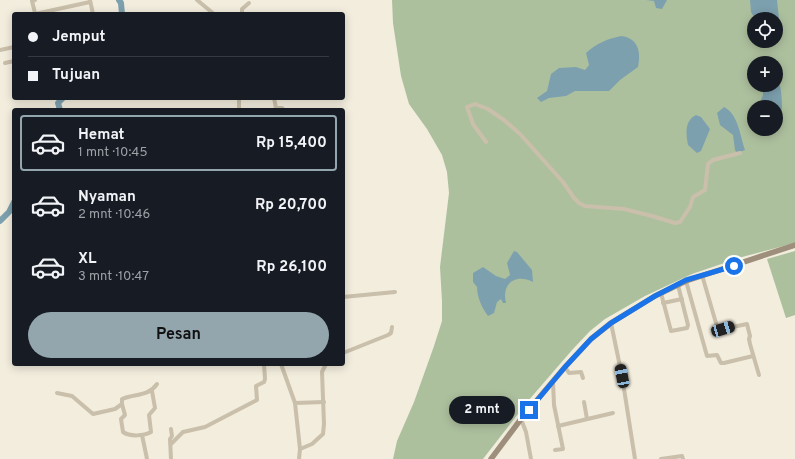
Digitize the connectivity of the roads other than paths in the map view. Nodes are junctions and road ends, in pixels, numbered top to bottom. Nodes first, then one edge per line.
1 (33, 0) edge
2 (197, 0) edge
3 (90, 1) edge
4 (249, 3) dead end
5 (35, 12) edge
6 (43, 12) edge
7 (93, 12) edge
8 (212, 12) edge
9 (242, 12) edge
10 (12, 47) edge
11 (0, 50) edge
12 (12, 62) edge
13 (6, 63) dead end
14 (486, 142) dead end
15 (740, 152) dead end
16 (795, 245) edge
17 (702, 275) junction
18 (686, 280) junction
19 (678, 285) junction
20 (395, 292) dead end
21 (661, 293) junction
22 (345, 297) edge
23 (682, 299) junction
24 (664, 303) junction
25 (611, 323) junction
26 (392, 327) dead end
27 (345, 352) edge
28 (753, 356) junction
29 (264, 366) edge
30 (282, 366) edge
31 (325, 366) edge
32 (565, 367) junction
33 (759, 375) dead end
34 (583, 378) dead end
35 (553, 382) junction
36 (157, 384) dead end
37 (152, 391) junction
38 (57, 393) dead end
39 (324, 402) junction
40 (584, 402) dead end
41 (294, 403) junction
42 (122, 404) junction
43 (613, 413) dead end
44 (587, 419) junction
45 (521, 420) junction
46 (558, 426) junction
47 (171, 429) dead end
48 (142, 435) junction
49 (171, 444) junction
50 (300, 449) junction
51 (555, 450) dead end
52 (147, 459) edge
53 (171, 459) edge
54 (299, 459) edge
55 (491, 459) edge
56 (531, 459) edge
57 (635, 459) edge
58 (660, 459) edge
59 (682, 459) edge

1 - 5 street
2 - 8 street
3 - 6 street
3 - 7 street
4 - 9 street
10 - 11 street
12 - 13 street
14 - 15 street
16 - 17 street
17 - 18 street
17 - 28 street
18 - 19 street
18 - 28 street
19 - 21 street
19 - 23 street
20 - 22 street
21 - 24 street
21 - 25 street
23 - 24 street
23 - 24 street
25 - 32 street
25 - 57 street
26 - 27 street
28 - 33 street
29 - 49 street
30 - 41 street
31 - 39 street
32 - 34 street
32 - 35 street
35 - 45 street
35 - 46 street
36 - 37 street
37 - 42 street
37 - 48 street
38 - 42 street
39 - 41 street
39 - 50 street
40 - 44 street
41 - 50 street
42 - 48 street
43 - 44 street
44 - 46 street
45 - 55 street
45 - 56 street
46 - 51 street
47 - 49 street
48 - 52 street
49 - 53 street
50 - 54 street
58 - 59 street

